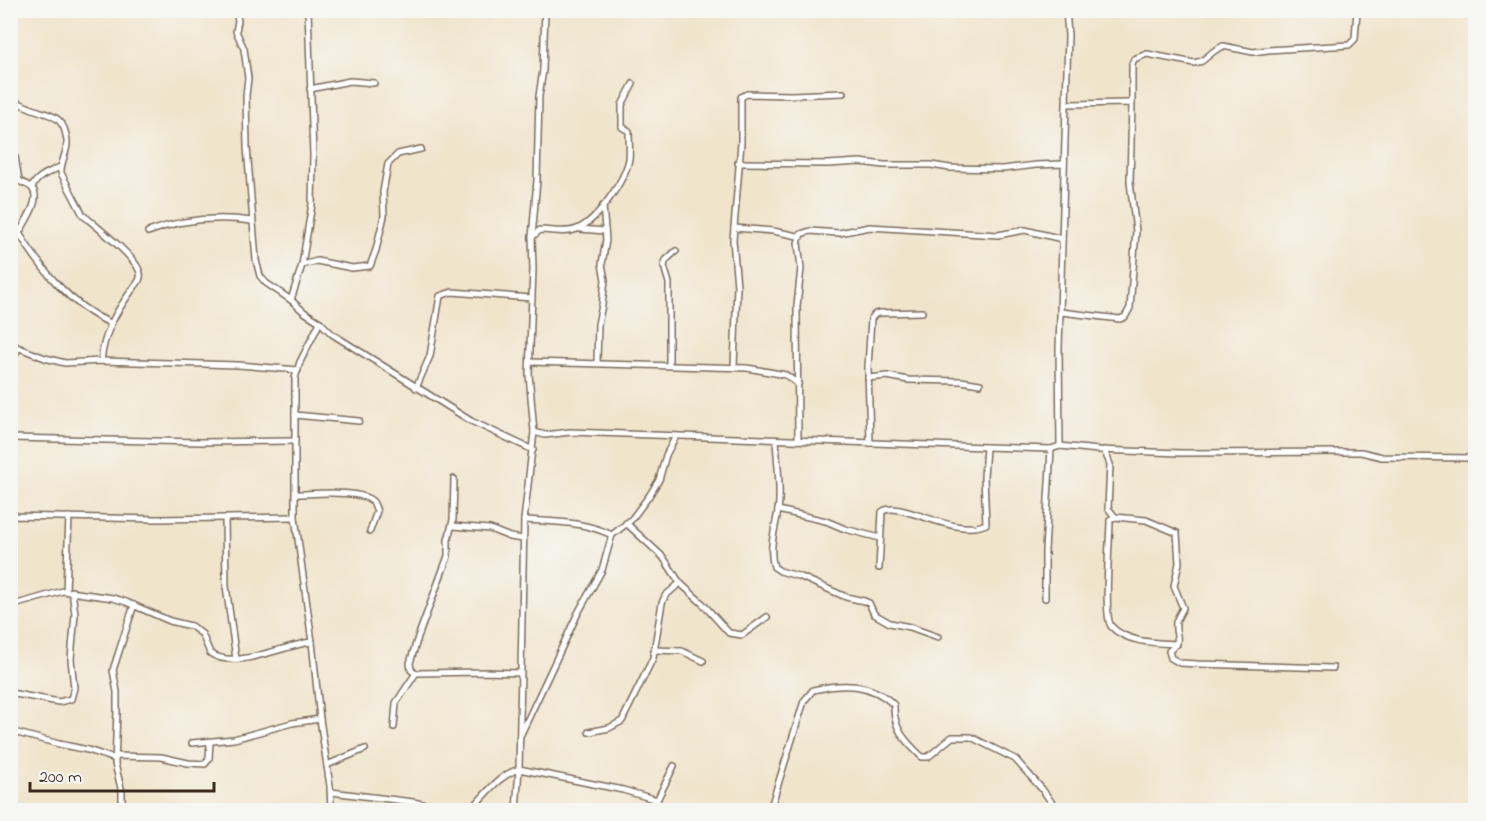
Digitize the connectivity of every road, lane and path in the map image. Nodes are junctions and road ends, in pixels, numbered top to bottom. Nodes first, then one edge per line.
1 (236, 10) edge
2 (308, 10) edge
3 (545, 10) edge
4 (1066, 10) edge
5 (1358, 10) edge
6 (374, 83) dead end
7 (633, 84) dead end
8 (310, 89) junction
9 (843, 93) dead end
10 (10, 99) edge
11 (1132, 103) junction
12 (1067, 104) junction
13 (422, 149) dead end
14 (10, 152) edge
15 (738, 163) junction
16 (1064, 164) junction
17 (60, 167) junction
18 (32, 188) junction
19 (603, 206) junction
20 (252, 221) junction
21 (734, 228) junction
22 (577, 229) junction
23 (605, 231) junction
24 (148, 232) dead end
25 (532, 237) junction
26 (798, 237) junction
27 (1062, 239) junction
28 (676, 251) dead end
29 (302, 265) junction
30 (532, 298) junction
31 (291, 300) junction
32 (10, 307) edge
33 (922, 312) dead end
34 (1061, 312) junction
35 (10, 318) edge
36 (320, 321) junction
37 (110, 323) junction
38 (10, 336) edge
39 (16, 347) junction
40 (10, 361) edge
41 (101, 361) junction
42 (530, 362) junction
43 (597, 363) junction
44 (669, 365) junction
45 (734, 367) junction
46 (799, 368) junction
47 (298, 370) junction
48 (786, 375) junction
49 (868, 378) junction
50 (798, 384) junction
51 (980, 384) dead end
52 (416, 388) junction
53 (295, 415) junction
54 (359, 420) dead end
55 (534, 432) junction
56 (545, 435) junction
57 (676, 436) junction
58 (10, 438) edge
59 (776, 440) junction
60 (798, 440) junction
61 (294, 441) junction
62 (870, 443) junction
63 (1060, 446) junction
64 (533, 447) junction
65 (986, 447) junction
66 (1051, 449) junction
67 (1104, 450) junction
68 (1476, 458) edge
69 (454, 479) dead end
70 (296, 494) junction
71 (778, 510) junction
72 (10, 516) edge
73 (69, 517) junction
74 (295, 517) junction
75 (1115, 517) junction
76 (225, 518) junction
77 (524, 520) junction
78 (626, 523) junction
79 (453, 526) junction
80 (370, 531) dead end
81 (612, 535) junction
82 (880, 538) junction
83 (523, 539) junction
84 (879, 568) dead end
85 (680, 583) junction
86 (69, 591) junction
87 (1045, 597) dead end
88 (134, 605) junction
89 (10, 606) edge
90 (767, 617) dead end
91 (938, 637) dead end
92 (312, 642) junction
93 (1177, 644) junction
94 (655, 650) junction
95 (236, 659) junction
96 (703, 661) dead end
97 (1333, 668) dead end
98 (416, 673) junction
99 (520, 674) junction
100 (10, 693) edge
101 (320, 719) junction
102 (394, 727) dead end
103 (10, 730) edge
104 (590, 732) dead end
105 (520, 736) junction
106 (210, 742) junction
107 (192, 743) dead end
108 (365, 749) dead end
109 (114, 758) junction
110 (327, 765) junction
111 (674, 766) dead end
112 (519, 769) junction
113 (331, 792) junction
114 (657, 800) junction
115 (122, 810) edge
116 (331, 810) edge
117 (448, 810) edge
118 (470, 810) edge
119 (516, 810) edge
120 (659, 810) edge
121 (770, 810) edge
122 (1057, 810) edge

1 - 20 street
2 - 8 street
3 - 25 street
4 - 12 street
5 - 11 street
6 - 8 street
7 - 19 street
8 - 29 street
9 - 15 street
10 - 17 street
11 - 12 street
11 - 34 street
12 - 16 street
13 - 29 street
14 - 18 street
15 - 16 street
15 - 21 street
16 - 27 street
17 - 18 street
17 - 37 street
18 - 37 street
19 - 22 street
19 - 23 street
20 - 24 street
20 - 31 street
21 - 26 street
21 - 45 street
22 - 23 street
22 - 25 street
23 - 43 street
25 - 30 street
26 - 27 street
26 - 46 street
27 - 34 street
28 - 44 street
29 - 31 street
30 - 42 street
30 - 52 street
31 - 36 street
32 - 35 street
33 - 49 street
34 - 63 street
36 - 47 street
36 - 52 street
37 - 41 street
38 - 39 street
39 - 40 street
39 - 41 street
41 - 47 street
42 - 43 street
42 - 55 street
43 - 44 street
44 - 45 street
45 - 48 street
46 - 48 street
46 - 50 street
47 - 53 street
48 - 50 street
49 - 51 street
49 - 62 street
50 - 60 street
52 - 64 street
53 - 54 street
53 - 61 street
55 - 56 street
55 - 64 street
56 - 57 street
56 - 64 street
57 - 59 street
57 - 78 street
58 - 61 street
59 - 60 street
59 - 71 street
60 - 62 street
61 - 70 street
62 - 65 street
63 - 66 street
63 - 67 street
64 - 77 street
65 - 66 street
65 - 82 street
66 - 87 street
67 - 68 street
67 - 75 street
69 - 79 street
70 - 74 street
70 - 80 street
71 - 82 street
71 - 91 street
72 - 73 street
73 - 76 street
73 - 86 street
74 - 76 street
74 - 92 street
75 - 93 street
75 - 93 street
76 - 95 street
77 - 81 street
77 - 83 street
78 - 81 street
78 - 85 street
79 - 83 street
79 - 98 street
81 - 105 street
82 - 84 street
83 - 99 street
85 - 90 street
85 - 94 street
86 - 88 street
86 - 89 street
86 - 100 street
88 - 95 street
88 - 109 street
92 - 95 street
92 - 101 street
93 - 97 street
94 - 96 street
94 - 104 street
98 - 99 street
98 - 102 street
99 - 105 street
101 - 106 street
101 - 110 street
103 - 109 street
105 - 112 street
106 - 107 street
106 - 109 street
108 - 110 street
109 - 115 street
110 - 113 street
111 - 114 street
112 - 114 street
112 - 118 street
112 - 119 street
113 - 116 street
113 - 117 street
114 - 120 street
121 - 122 street

